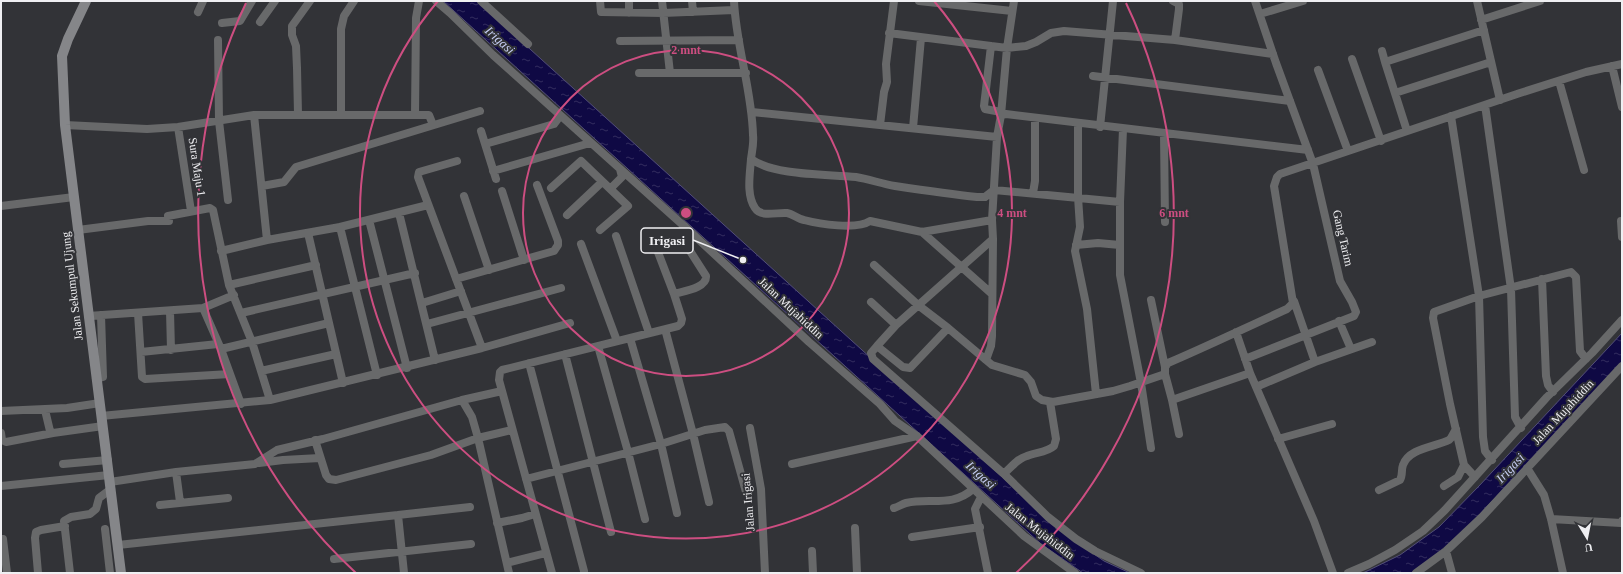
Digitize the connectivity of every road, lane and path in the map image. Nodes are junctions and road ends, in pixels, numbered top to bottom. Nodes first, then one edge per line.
1 (86, 1) edge
2 (203, 1) edge
3 (252, 1) edge
4 (275, 1) edge
5 (310, 1) edge
6 (354, 1) edge
7 (419, 1) edge
8 (436, 1) edge
9 (481, 1) edge
10 (600, 1) edge
11 (628, 1) edge
12 (662, 1) edge
13 (692, 1) edge
14 (734, 1) edge
15 (894, 1) edge
16 (919, 1) edge
17 (1014, 1) edge
18 (1113, 1) edge
19 (1173, 1) edge
20 (1255, 1) edge
21 (1303, 1) edge
22 (1477, 1) edge
23 (1540, 1) edge
24 (734, 10) junction
25 (1012, 11) junction
26 (198, 12) dead end
27 (693, 12) junction
28 (629, 13) junction
29 (663, 13) junction
30 (1260, 14) junction
31 (1481, 20) junction
32 (260, 22) dead end
33 (222, 23) dead end
34 (1484, 30) junction
35 (889, 33) junction
36 (1110, 36) junction
37 (921, 38) junction
38 (218, 40) dead end
39 (739, 40) junction
40 (1175, 40) junction
41 (620, 41) dead end
42 (666, 41) junction
43 (528, 44) dead end
44 (990, 46) junction
45 (1007, 48) junction
46 (1382, 51) dead end
47 (1273, 54) junction
48 (1352, 59) dead end
49 (1385, 62) junction
50 (1491, 62) junction
51 (1622, 64) edge
52 (1612, 66) junction
53 (1318, 70) dead end
54 (746, 72) junction
55 (639, 73) dead end
56 (670, 73) junction
57 (1093, 76) dead end
58 (1106, 77) junction
59 (1559, 81) junction
60 (1395, 93) junction
61 (1500, 100) junction
62 (1290, 101) junction
63 (1485, 105) junction
64 (1622, 107) edge
65 (480, 111) dead end
66 (752, 112) junction
67 (298, 114) junction
68 (341, 114) junction
69 (1001, 114) junction
70 (254, 115) junction
71 (415, 115) junction
72 (560, 116) junction
73 (1451, 116) junction
74 (1035, 118) junction
75 (219, 121) junction
76 (1078, 124) junction
77 (65, 125) junction
78 (434, 125) junction
79 (880, 125) junction
80 (178, 127) junction
81 (1100, 127) junction
82 (913, 128) junction
83 (1123, 129) junction
84 (481, 131) dead end
85 (1407, 131) junction
86 (1164, 134) junction
87 (997, 138) junction
88 (1381, 141) junction
89 (590, 143) junction
90 (485, 144) junction
91 (1308, 150) junction
92 (1348, 152) junction
93 (751, 159) junction
94 (457, 161) dead end
95 (1313, 164) junction
96 (620, 169) junction
97 (1584, 170) dead end
98 (602, 182) junction
99 (537, 185) dead end
100 (262, 186) junction
101 (552, 188) dead end
102 (610, 189) junction
103 (994, 190) junction
104 (502, 191) dead end
105 (1033, 193) junction
106 (464, 196) dead end
107 (74, 197) junction
108 (1078, 197) junction
109 (228, 200) dead end
110 (1120, 202) junction
111 (428, 205) junction
112 (1, 206) edge
113 (191, 211) junction
114 (399, 212) junction
115 (567, 215) dead end
116 (370, 220) junction
117 (992, 220) junction
118 (1621, 221) dead end
119 (1165, 222) dead end
120 (684, 226) junction
121 (340, 227) junction
122 (78, 230) junction
123 (600, 230) dead end
124 (922, 232) junction
125 (308, 233) junction
126 (651, 234) dead end
127 (616, 236) dead end
128 (1622, 237) edge
129 (992, 239) junction
130 (267, 240) junction
131 (581, 244) dead end
132 (1076, 245) junction
133 (1120, 245) junction
134 (221, 251) junction
135 (524, 260) junction
136 (316, 265) junction
137 (874, 265) dead end
138 (961, 267) junction
139 (489, 270) junction
140 (415, 274) junction
141 (456, 279) junction
142 (384, 280) junction
143 (1542, 280) junction
144 (229, 285) junction
145 (354, 288) junction
146 (561, 288) dead end
147 (1511, 289) junction
148 (461, 291) junction
149 (674, 294) junction
150 (992, 294) junction
151 (234, 295) junction
152 (322, 295) junction
153 (1479, 296) junction
154 (1150, 300) dead end
155 (1294, 301) junction
156 (871, 302) dead end
157 (422, 303) junction
158 (918, 304) junction
159 (203, 308) junction
160 (170, 311) junction
161 (138, 313) junction
162 (241, 313) junction
163 (469, 314) junction
164 (102, 315) junction
165 (88, 316) junction
166 (1622, 320) edge
167 (1339, 321) junction
168 (329, 323) junction
169 (570, 323) dead end
170 (427, 324) junction
171 (896, 325) junction
172 (948, 328) junction
173 (665, 329) junction
174 (1236, 332) junction
175 (649, 333) junction
176 (1306, 335) junction
177 (630, 338) junction
178 (617, 341) junction
179 (252, 342) junction
180 (1372, 342) dead end
181 (219, 346) junction
182 (598, 346) junction
183 (877, 346) junction
184 (482, 348) junction
185 (1351, 349) junction
186 (171, 350) junction
187 (141, 352) junction
188 (336, 354) junction
189 (565, 354) junction
190 (1245, 359) junction
191 (1586, 359) junction
192 (435, 360) junction
193 (986, 360) junction
194 (1315, 362) junction
195 (529, 363) junction
196 (1622, 366) edge
197 (407, 368) junction
198 (261, 370) junction
199 (1165, 371) junction
200 (1250, 373) junction
201 (230, 374) junction
202 (377, 375) junction
203 (96, 379) junction
204 (1141, 382) junction
205 (343, 383) junction
206 (1256, 387) junction
207 (502, 391) junction
208 (1553, 392) junction
209 (1096, 394) junction
210 (270, 400) junction
211 (462, 400) junction
212 (1172, 400) junction
213 (1050, 402) junction
214 (100, 403) junction
215 (241, 404) junction
216 (45, 410) junction
217 (1, 412) edge
218 (102, 421) junction
219 (1332, 424) dead end
220 (750, 428) dead end
221 (1521, 428) junction
222 (1456, 429) junction
223 (512, 430) junction
224 (1, 433) edge
225 (53, 434) junction
226 (693, 434) junction
227 (1179, 434) dead end
228 (917, 436) junction
229 (478, 438) junction
230 (1278, 439) junction
231 (315, 440) junction
232 (661, 444) junction
233 (1151, 448) dead end
234 (628, 452) junction
235 (320, 458) junction
236 (108, 460) junction
237 (1492, 460) junction
238 (592, 462) junction
239 (63, 464) dead end
240 (255, 464) junction
241 (792, 464) dead end
242 (1464, 465) junction
243 (1527, 468) junction
244 (559, 471) junction
245 (176, 472) junction
246 (1004, 474) junction
247 (1475, 477) junction
248 (526, 479) junction
249 (110, 482) junction
250 (1, 486) edge
251 (1444, 486) dead end
252 (973, 489) junction
253 (1379, 490) dead end
254 (746, 492) dead end
255 (982, 497) junction
256 (228, 498) dead end
257 (180, 502) junction
258 (709, 502) dead end
259 (160, 504) dead end
260 (470, 507) dead end
261 (894, 508) dead end
262 (678, 513) dead end
263 (535, 514) junction
264 (398, 515) junction
265 (645, 519) dead end
266 (1551, 519) junction
267 (1622, 522) edge
268 (497, 523) junction
269 (65, 526) junction
270 (980, 527) junction
271 (855, 528) dead end
272 (105, 529) dead end
273 (611, 532) dead end
274 (912, 537) dead end
275 (3, 539) dead end
276 (472, 544) dead end
277 (118, 545) junction
278 (812, 551) dead end
279 (1446, 551) junction
280 (402, 552) junction
281 (546, 553) junction
282 (334, 559) dead end
283 (507, 563) junction
284 (121, 572) edge
285 (584, 572) dead end
286 (7, 573) edge
287 (38, 573) edge
288 (70, 573) edge
289 (110, 573) edge
290 (404, 573) edge
291 (509, 573) edge
292 (552, 573) edge
293 (765, 573) edge
294 (813, 573) edge
295 (857, 573) edge
296 (988, 573) edge
297 (1075, 573) edge
298 (1141, 573) edge
299 (1333, 573) edge
300 (1348, 573) edge
301 (1416, 573) edge
302 (1452, 573) edge
303 (1563, 573) edge

1 - 77 main road, Jalan Sekumpul Ujung
2 - 26 street
3 - 33 street
4 - 32 street
5 - 67 street
6 - 68 street
7 - 71 street
8 - 72 street, Jalan Mujahiddin
9 - 43 street
10 - 28 street
11 - 28 street
12 - 29 street
13 - 27 street
14 - 24 street
15 - 35 street
16 - 25 street
17 - 25 street
18 - 36 street
19 - 40 street
20 - 30 street, Gang Tarim
21 - 30 street
22 - 31 street
23 - 31 street
24 - 27 street
24 - 39 street
25 - 45 street
27 - 29 street
28 - 29 street
29 - 42 street
30 - 47 street, Gang Tarim
31 - 34 street
34 - 49 street
34 - 50 street
35 - 37 street
35 - 79 street
36 - 40 street
36 - 45 street
36 - 58 street
37 - 44 street
37 - 82 street
38 - 75 street
39 - 42 street
39 - 54 street
40 - 47 street
41 - 42 street
42 - 56 street
44 - 45 street
44 - 69 street
45 - 69 street
46 - 49 street
47 - 62 street, Gang Tarim
48 - 88 street
49 - 60 street
50 - 60 street
50 - 61 street
51 - 52 street
52 - 59 street
52 - 64 street
53 - 92 street
54 - 56 street
54 - 66 street
55 - 56 street
57 - 58 street
58 - 62 street
58 - 81 street
59 - 61 street
59 - 97 street
60 - 85 street
61 - 63 street
62 - 91 street, Gang Tarim
63 - 73 street
63 - 147 street
65 - 78 street
66 - 79 street
66 - 93 street
67 - 68 street
67 - 70 street
68 - 71 street
69 - 74 street
69 - 87 street
70 - 75 street
70 - 100 street
71 - 78 street
72 - 89 street, Jalan Mujahiddin
72 - 90 street
73 - 85 street
73 - 153 street
74 - 76 street
74 - 105 street
75 - 80 street
75 - 109 street
76 - 81 street
76 - 108 street
77 - 80 street
77 - 107 main road, Jalan Sekumpul Ujung
78 - 100 street
79 - 82 street
80 - 113 street, Sura Maju 1
81 - 83 street
82 - 87 street
83 - 86 street
83 - 110 street
84 - 90 street
85 - 88 street
86 - 91 street
86 - 119 street
87 - 103 street
88 - 92 street
89 - 90 street
89 - 96 street, Jalan Mujahiddin
91 - 95 street, Gang Tarim
92 - 95 street
93 - 103 street
93 - 124 street
94 - 111 street
95 - 155 street
95 - 167 street, Gang Tarim
96 - 102 street
96 - 120 street, Jalan Mujahiddin
98 - 101 street
98 - 102 street
98 - 115 street
99 - 135 street
100 - 130 street
102 - 123 street
103 - 105 street
103 - 117 street
104 - 135 street
105 - 108 street
106 - 139 street
107 - 112 street
107 - 122 main road, Jalan Sekumpul Ujung
108 - 110 street
108 - 132 street
110 - 133 street
111 - 114 street
111 - 141 street
113 - 122 street
113 - 134 street
114 - 116 street
114 - 140 street
116 - 121 street
116 - 142 street
117 - 124 street
117 - 129 street
118 - 128 street
120 - 149 street
120 - 228 street, Jalan Mujahiddin
121 - 125 street
121 - 145 street
122 - 165 main road, Jalan Sekumpul Ujung
124 - 138 street
125 - 130 street
125 - 136 street
126 - 149 street
127 - 175 street
129 - 138 street
129 - 150 street
130 - 134 street
131 - 178 street
132 - 133 street
132 - 209 street
133 - 204 street
134 - 144 street
135 - 139 street
136 - 144 street
136 - 152 street
137 - 158 street
138 - 150 street
138 - 158 street
139 - 141 street
140 - 142 street
140 - 157 street
141 - 148 street
142 - 145 street
142 - 197 street
143 - 147 street
143 - 191 street
143 - 208 street
144 - 151 street
145 - 152 street
145 - 202 street
146 - 163 street
147 - 153 street
147 - 221 street
148 - 157 street
148 - 163 street
149 - 173 street
150 - 193 street
151 - 159 street
151 - 162 street
152 - 162 street
152 - 168 street
153 - 222 street
153 - 237 street
154 - 199 street
155 - 174 street
155 - 176 street
156 - 171 street
157 - 170 street
158 - 171 street
158 - 172 street
159 - 160 street
159 - 181 street
160 - 161 street
160 - 186 street
161 - 164 street
161 - 187 street
162 - 179 street
163 - 170 street
163 - 184 street
164 - 165 street
164 - 203 street
165 - 203 main road, Jalan Sekumpul Ujung
166 - 191 street
167 - 176 street
167 - 185 street
168 - 179 street
168 - 188 street
169 - 184 street
170 - 192 street
171 - 183 street
172 - 183 street
172 - 193 street
173 - 175 street
173 - 226 street
174 - 190 street
174 - 199 street
175 - 177 street
176 - 190 street
176 - 194 street
177 - 178 street
177 - 232 street
178 - 182 street
179 - 181 street
179 - 198 street
180 - 185 street
181 - 186 street
181 - 201 street
182 - 189 street
182 - 234 street
183 - 246 street
184 - 192 street
185 - 194 street
186 - 187 street
187 - 201 street
188 - 198 street
188 - 205 street
189 - 195 street
189 - 238 street
190 - 200 street
191 - 208 street
192 - 197 street
193 - 213 street
194 - 206 street
195 - 207 street
195 - 244 street
196 - 243 street, Jalan Mujahiddin
197 - 202 street
198 - 210 street
199 - 204 street
199 - 212 street
200 - 206 street
200 - 212 street
201 - 215 street
202 - 205 street
203 - 214 main road, Jalan Sekumpul Ujung
204 - 209 street
204 - 233 street
205 - 210 street
206 - 230 street
207 - 211 street
207 - 223 street
208 - 221 street
209 - 213 street
210 - 215 street
211 - 229 street
211 - 231 street
212 - 227 street
213 - 246 street
214 - 216 street
214 - 218 main road, Jalan Sekumpul Ujung
215 - 218 street
216 - 217 street
216 - 225 street
218 - 225 street
218 - 236 main road, Jalan Sekumpul Ujung
219 - 230 street
220 - 293 street, Jalan Irigasi
221 - 237 street
222 - 242 street
222 - 253 street
223 - 229 street
223 - 248 street
224 - 225 street
226 - 232 street
226 - 254 street
226 - 258 street
228 - 241 street
228 - 252 street, Jalan Mujahiddin
229 - 235 street
229 - 268 street
230 - 299 street
231 - 235 street
231 - 240 street
232 - 234 street
232 - 262 street
234 - 238 street
234 - 265 street
235 - 240 street
236 - 239 street
236 - 249 main road, Jalan Sekumpul Ujung
237 - 247 street
238 - 244 street
238 - 273 street
240 - 245 street
242 - 247 street
242 - 251 street
243 - 266 street
243 - 279 street, Jalan Mujahiddin
244 - 248 street
244 - 285 street
245 - 249 street
245 - 257 street
246 - 298 street
247 - 300 street
248 - 263 street
249 - 250 street
249 - 269 street
249 - 277 main road, Jalan Sekumpul Ujung
252 - 255 street, Jalan Mujahiddin
252 - 261 street
255 - 270 street
255 - 297 street, Jalan Mujahiddin
256 - 257 street
257 - 259 street
260 - 264 street
263 - 268 street
263 - 281 street
264 - 277 street
264 - 280 street
266 - 267 street
266 - 303 street
268 - 283 street
269 - 287 street
269 - 288 street
270 - 274 street
270 - 296 street
271 - 295 street
272 - 289 street
275 - 286 street
276 - 280 street
277 - 284 main road, Jalan Sekumpul Ujung
278 - 294 street
279 - 301 street, Jalan Mujahiddin
279 - 302 street
280 - 282 street
280 - 290 street
281 - 283 street
281 - 292 street
283 - 291 street
284 - 289 street

